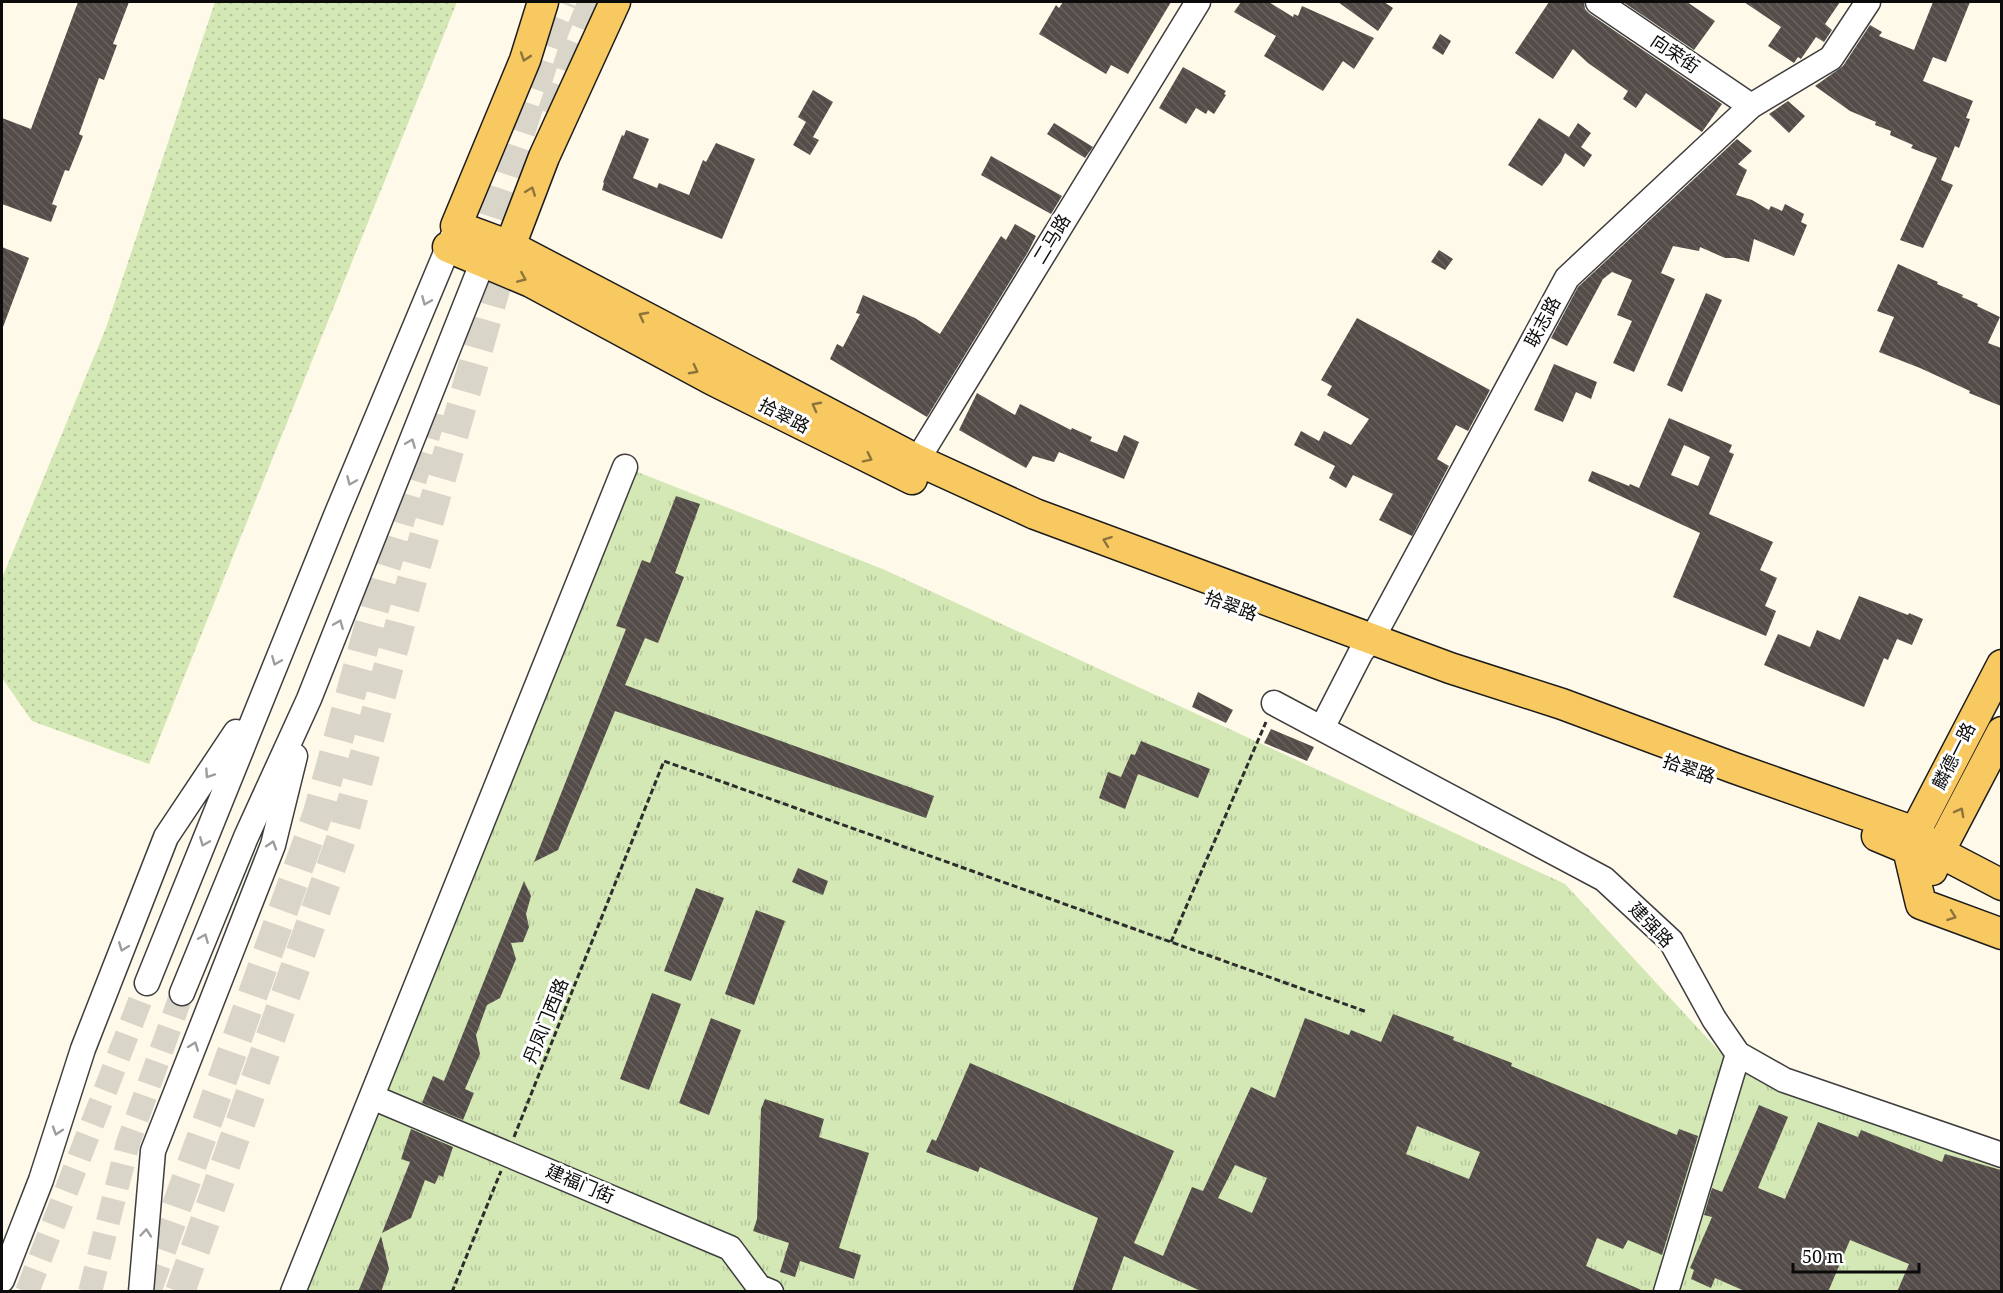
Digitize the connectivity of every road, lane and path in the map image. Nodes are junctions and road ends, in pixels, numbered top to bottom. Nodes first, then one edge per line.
1 (543, 2) edge
2 (615, 2) edge
3 (1198, 2) edge
4 (1598, 2) edge
5 (1868, 2) edge
6 (1751, 106) junction
7 (452, 237) junction
8 (510, 246) junction
9 (483, 261) junction
10 (625, 467) dead end
11 (912, 468) junction
12 (1366, 645) junction
13 (2001, 665) edge
14 (265, 690) junction
15 (309, 699) junction
16 (1274, 704) joint
17 (1322, 728) junction
18 (2001, 732) edge
19 (1912, 840) junction
20 (1939, 852) junction
21 (2001, 885) edge
22 (1921, 904) junction
23 (2001, 934) edge
24 (1171, 942) junction
25 (147, 983) tunnel mouth
26 (182, 993) tunnel mouth
27 (1367, 1012) dead end
28 (1738, 1054) junction
29 (372, 1097) junction
30 (508, 1153) junction
31 (2001, 1155) edge
32 (2, 1280) edge
33 (141, 1292) edge
34 (293, 1292) edge
35 (452, 1292) edge
36 (771, 1292) edge
37 (1666, 1292) edge

1 -> 7 main road
8 -> 2 main road
3 - 11 street, 二马路
4 - 6 street, 向荣街
5 - 6 street, 联志路
6 - 12 street, 联志路
7 - 8 main road, 拾翠路
7 - 9 main road, 拾翠路
7 -> 14 street
8 - 9 street
11 -> 8 main road, 拾翠路
9 -> 11 main road, 拾翠路
15 -> 9 street
10 - 29 street
11 - 12 main road, 拾翠路
12 - 17 street, 联志路
12 - 19 main road, 拾翠路
13 - 19 main road, 麟德一路
14 -> 25 street
14 -> 32 street
26 -> 15 street
33 -> 15 street
16 - 17 street, 建强路
16 - 24 path
17 - 28 street, 建强路
20 -> 18 main road, 麟德一路
19 - 20 main road, 拾翠路
19 - 22 main road
20 - 21 main road, 拾翠路
20 - 22 main road, 麟德一路
22 -> 23 main road
24 - 27 path
24 - 30 path, 丹凤门西路
28 - 31 street, 建强路
28 - 37 street
29 - 30 street, 建福门街
29 - 34 street
30 - 35 path, 丹凤门西路
30 - 36 street, 建福门街

